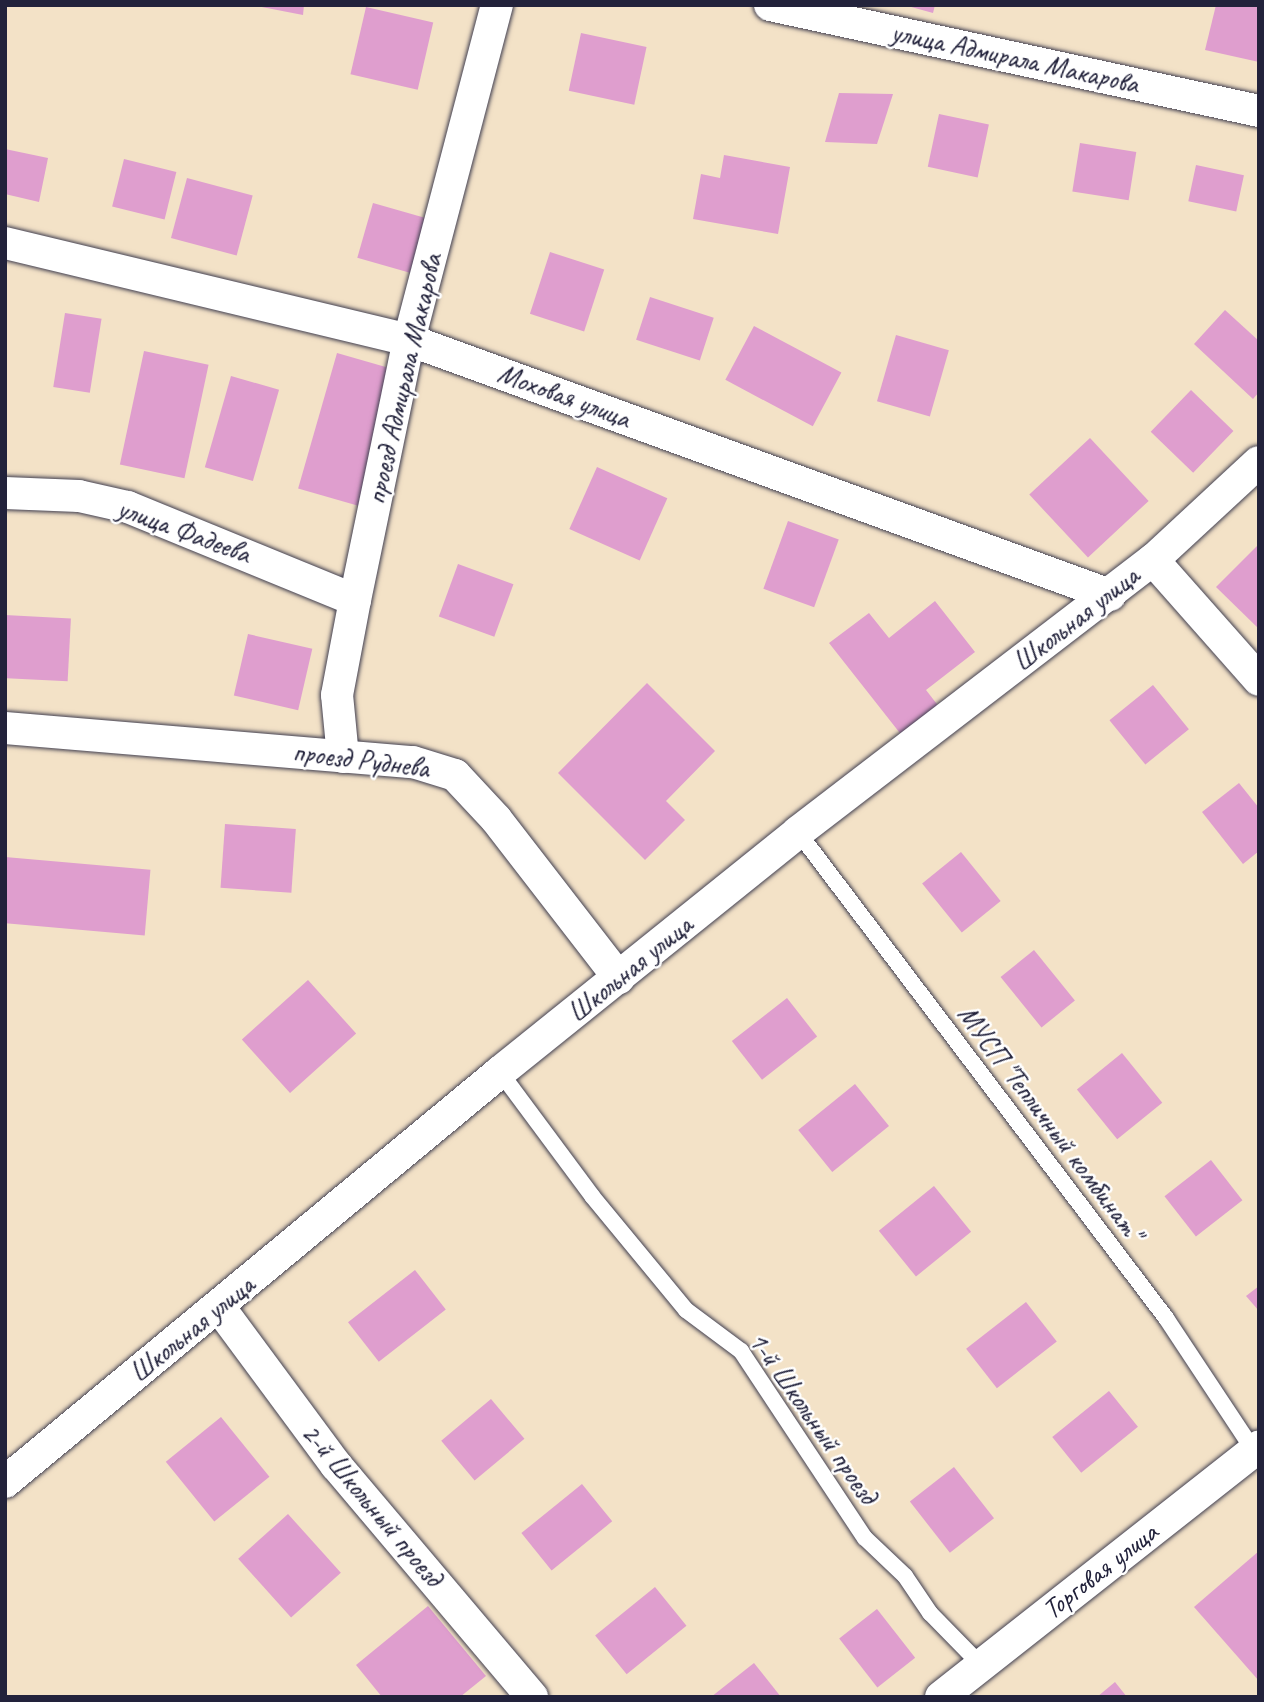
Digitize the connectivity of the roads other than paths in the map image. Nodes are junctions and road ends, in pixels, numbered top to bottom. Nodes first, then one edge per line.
1 (497, 5) edge
2 (770, 5) edge
3 (1259, 111) edge
4 (5, 243) edge
5 (409, 340) junction
6 (1259, 462) edge
7 (5, 493) edge
8 (1153, 560) junction
9 (1110, 594) junction
10 (355, 600) junction
11 (1259, 680) edge
12 (5, 728) edge
13 (344, 757) junction
14 (799, 832) junction
15 (619, 978) junction
16 (500, 1072) junction
17 (219, 1307) junction
18 (1256, 1449) edge
19 (5, 1482) edge
20 (980, 1664) junction
21 (532, 1697) edge
22 (941, 1697) edge

1 - 5 street, проезд Адмирала Макарова
2 - 3 street, улица Адмирала Макарова
4 - 5 street, Моховая улица
5 - 9 street, Моховая улица
5 - 10 street, проезд Адмирала Макарова
6 - 8 street, Школьная улица
7 - 10 street, улица Фадеева
8 - 9 street, Школьная улица
8 - 11 street
9 - 14 street, Школьная улица
10 - 13 street, проезд Адмирала Макарова
12 - 13 street, проезд Руднева
13 - 15 street, проезд Руднева
14 - 15 street, Школьная улица
14 - 18 lane, МУСП "Тепличный комбинат"
15 - 16 street, Школьная улица
16 - 17 street, Школьная улица
16 - 20 lane, 1-й Школьный проезд
17 - 19 street, Школьная улица
17 - 21 street, 2-й Школьный проезд
18 - 20 street, Торговая улица
20 - 22 street, Торговая улица

